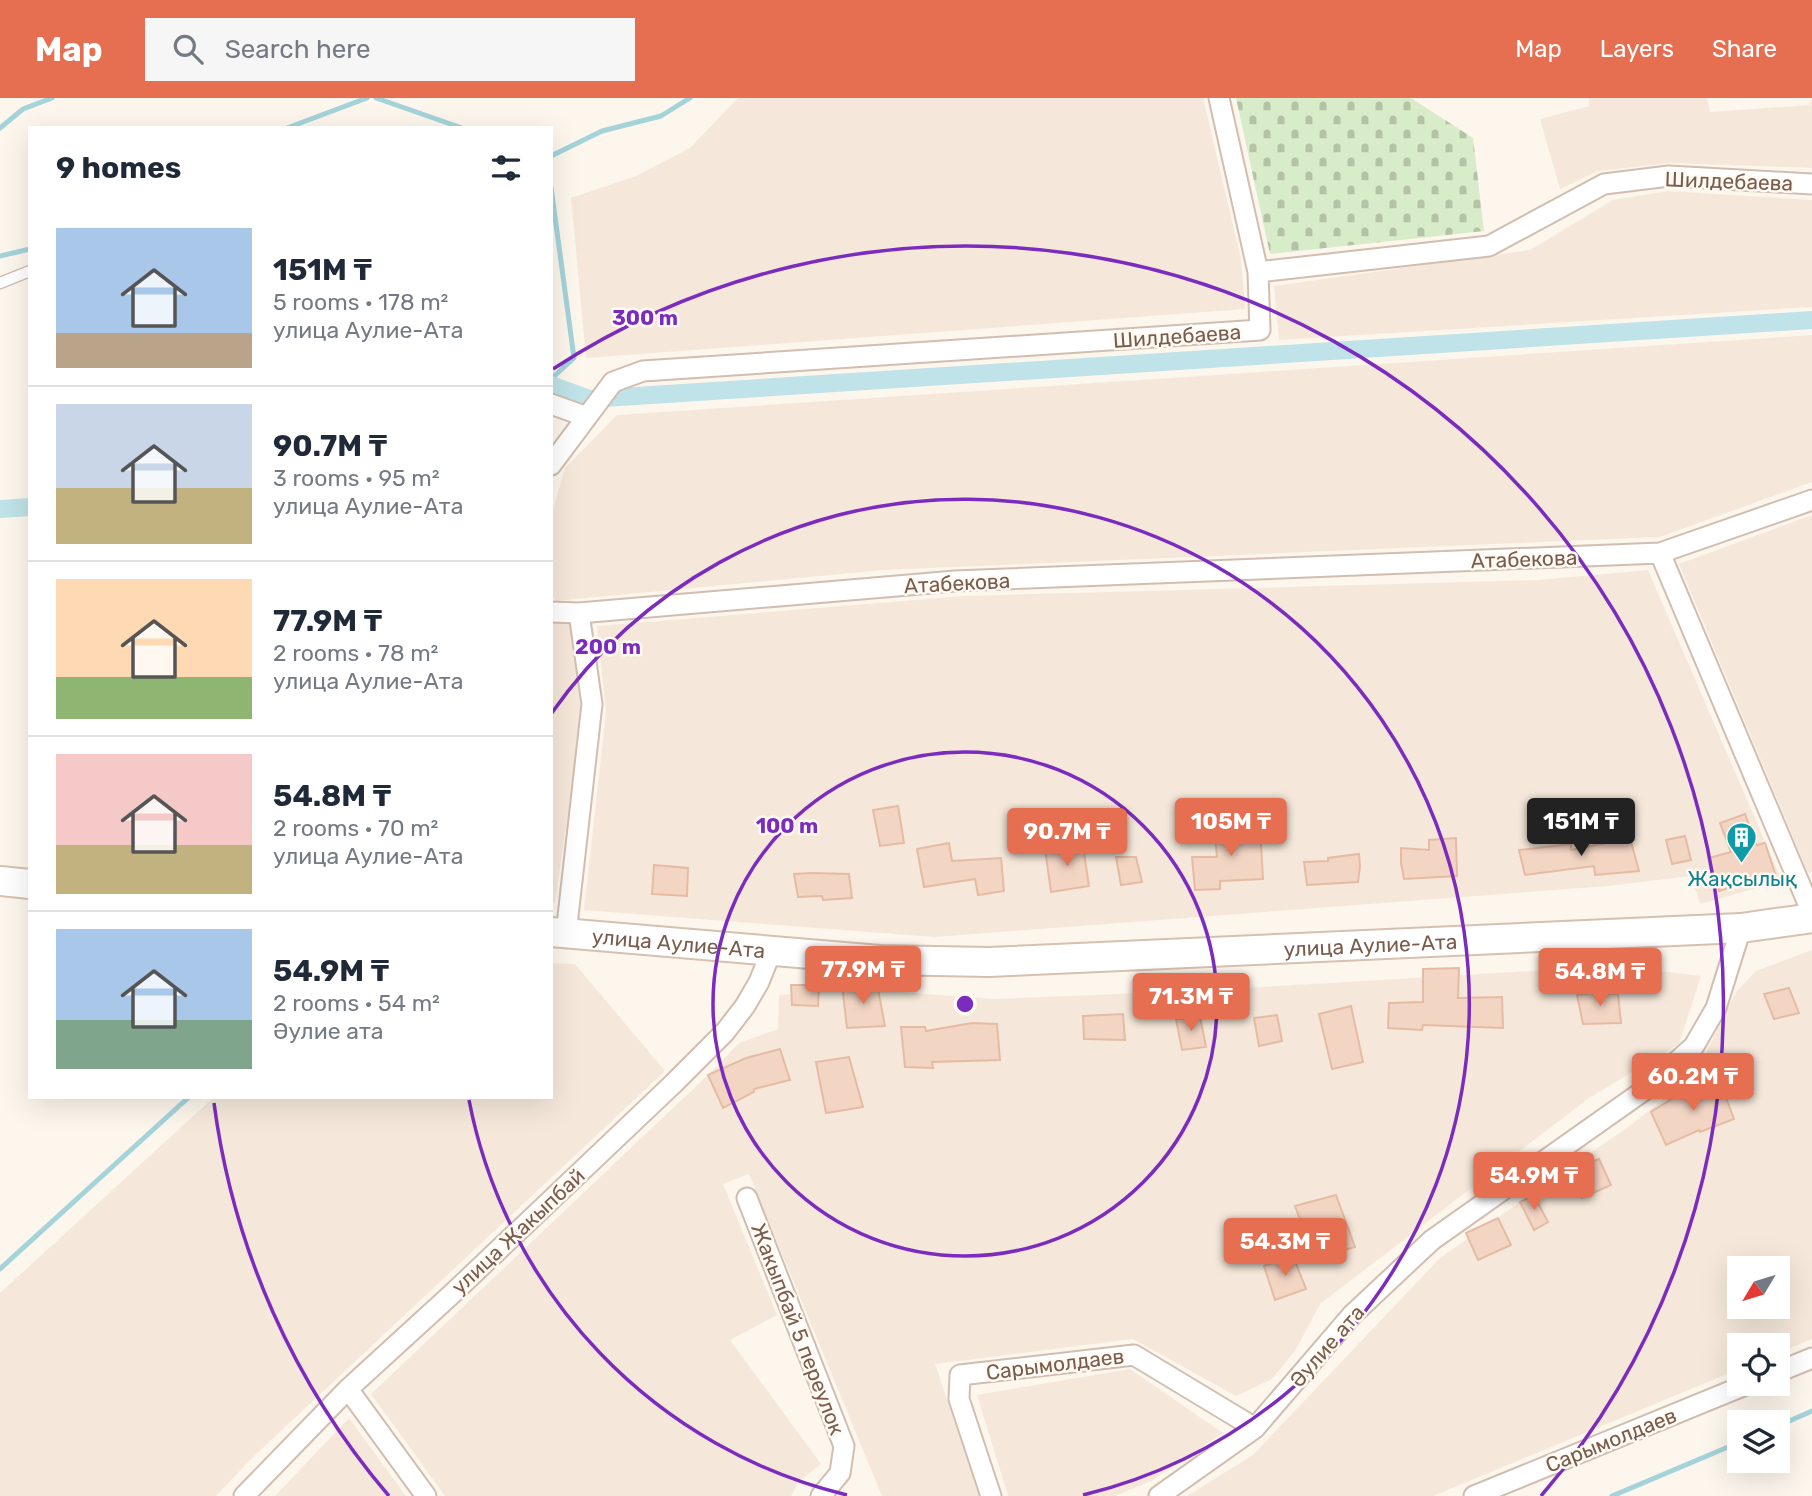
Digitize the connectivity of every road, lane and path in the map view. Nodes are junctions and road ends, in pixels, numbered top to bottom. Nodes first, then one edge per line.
1 (1219, 98) edge
2 (1812, 184) edge
3 (28, 272) edge
4 (1258, 272) junction
5 (0, 283) edge
6 (553, 405) edge
7 (587, 417) junction
8 (553, 462) edge
9 (1812, 500) edge
10 (1660, 553) junction
11 (553, 612) edge
12 (579, 613) junction
13 (0, 881) edge
14 (28, 884) edge
15 (1812, 913) edge
16 (1812, 918) edge
17 (1741, 928) junction
18 (559, 933) edge
19 (771, 952) junction
20 (747, 1198) dead end
21 (1812, 1358) edge
22 (1790, 1367) edge
23 (348, 1389) junction
24 (1727, 1393) edge
25 (1255, 1428) junction
26 (244, 1496) edge
27 (426, 1496) edge
28 (821, 1496) edge
29 (991, 1496) edge
30 (1159, 1496) edge
31 (1474, 1496) edge

1 - 4 street
2 - 4 street, Шилдебаева
3 - 5 lane
4 - 7 street, Шилдебаева
6 - 7 street
7 - 8 street, Шилдебаева
9 - 10 street, Атабекова
10 - 12 street, Атабекова
10 - 15 street
11 - 12 street
12 - 18 street
13 - 14 main road
16 - 17 main road, улица Аулие-Ата
17 - 19 main road, улица Аулие-Ата
17 - 25 street, Әулие ата
18 - 19 main road, улица Аулие-Ата
19 - 23 street, улица Жакыпбай
20 - 28 street, Жакыпбай 5 переулок
21 - 22 street
23 - 26 street, улица Жакыпбай
23 - 27 street
24 - 31 street, Сарымолдаев
25 - 29 street, Сарымолдаев
25 - 30 street, Әулие ата

